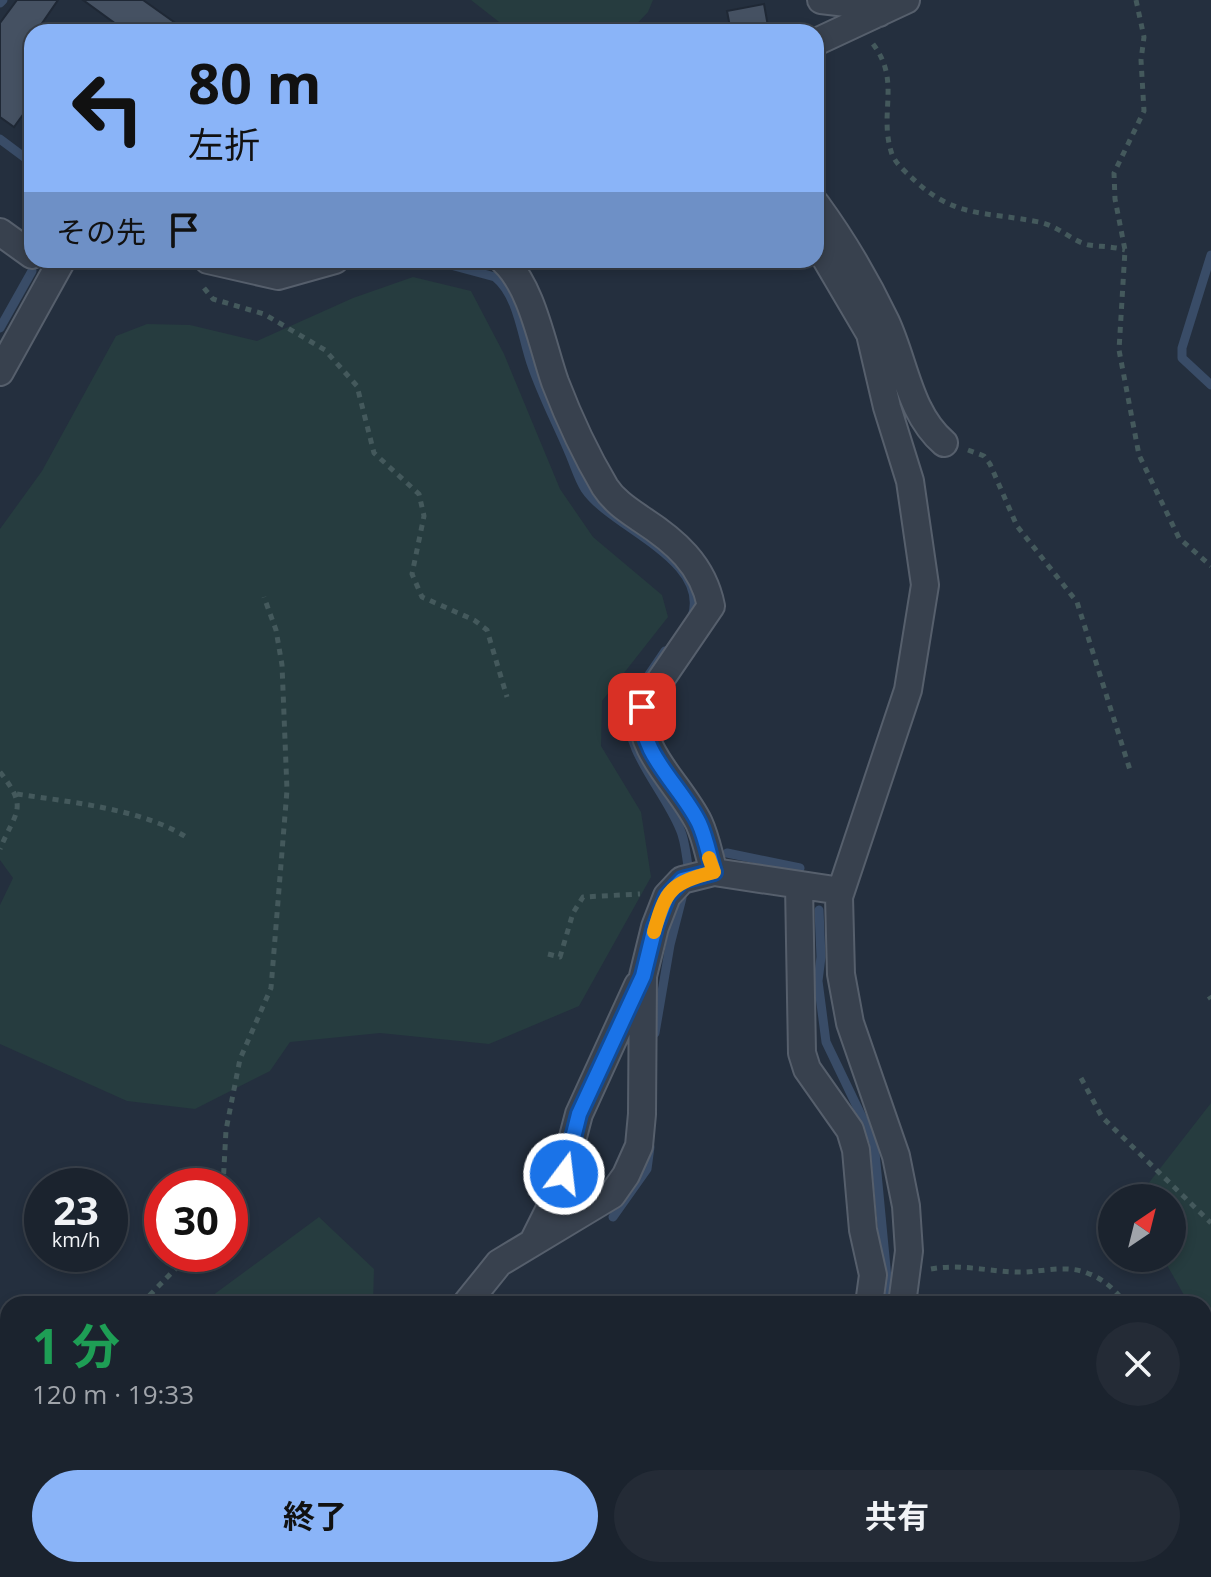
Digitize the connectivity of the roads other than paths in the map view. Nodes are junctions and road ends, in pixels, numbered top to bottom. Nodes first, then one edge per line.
1 (802, 0) edge
2 (814, 0) edge
3 (821, 0) edge
4 (906, 0) edge
5 (879, 13) junction
6 (824, 38) edge
7 (824, 216) edge
8 (0, 232) edge
9 (24, 249) edge
10 (824, 256) edge
11 (49, 268) edge
12 (306, 268) edge
13 (510, 268) edge
14 (204, 271) edge
15 (0, 372) edge
16 (944, 443) road end
17 (714, 872) junction
18 (799, 885) junction
19 (841, 891) junction
20 (643, 976) junction
21 (534, 1240) junction
22 (472, 1296) edge
23 (870, 1296) edge
24 (903, 1296) edge

1 - 2 street
3 - 5 street
4 - 5 street
5 - 6 street
7 - 16 street
8 - 9 street
10 - 19 street
11 - 15 street
12 - 14 street
13 - 17 street
17 - 18 street
17 - 20 street
18 - 19 street
18 - 23 street
19 - 24 street
20 - 21 street
20 - 21 street
21 - 22 street

